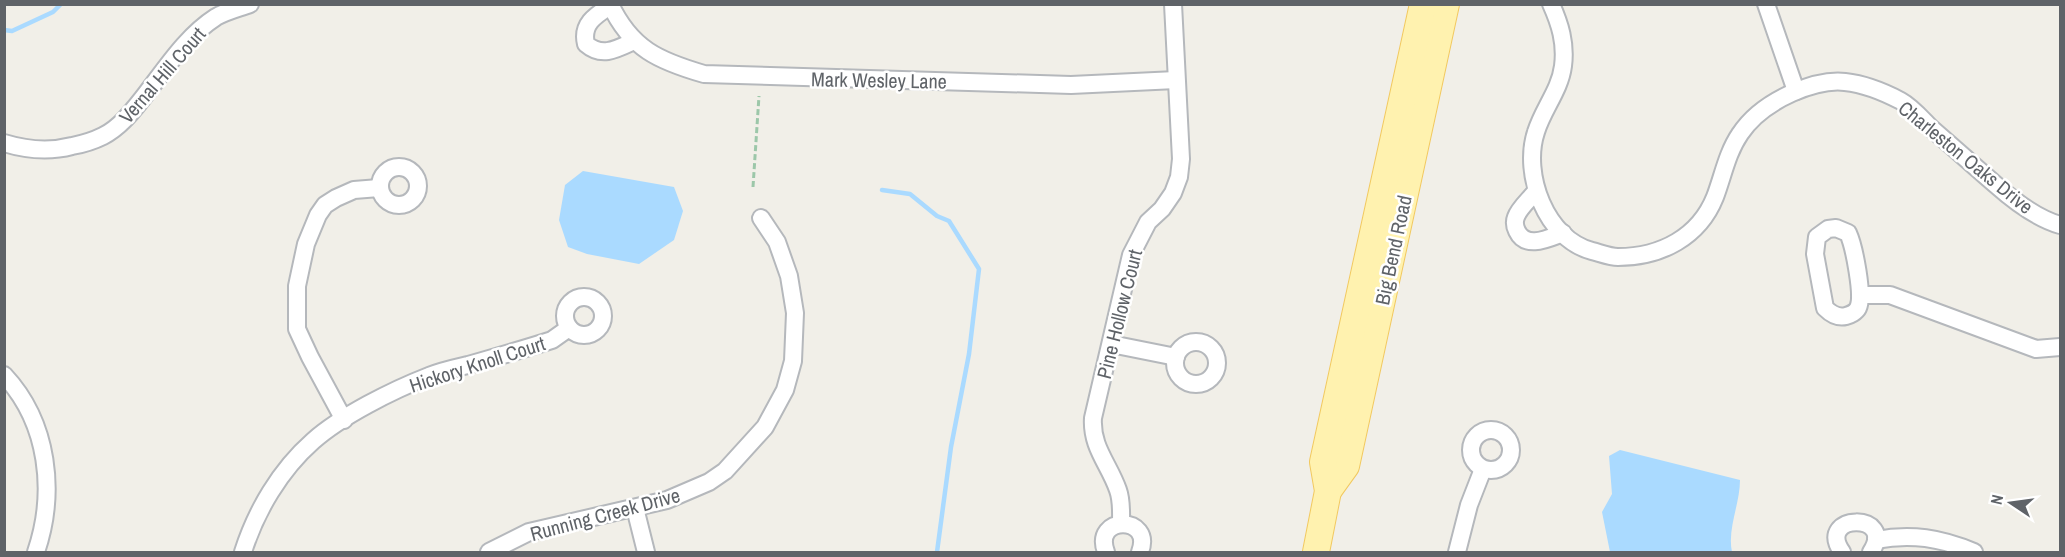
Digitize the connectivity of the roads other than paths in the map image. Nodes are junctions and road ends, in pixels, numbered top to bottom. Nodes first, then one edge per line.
1 (250, 4) edge
2 (1173, 4) edge
3 (1423, 4) edge
4 (1446, 4) edge
5 (1551, 4) edge
6 (1766, 4) edge
7 (610, 5) edge
8 (634, 41) junction
9 (1176, 80) junction
10 (1796, 91) junction
11 (4, 143) edge
12 (379, 188) dead end
13 (1536, 191) junction
14 (760, 218) dead end
15 (2061, 225) edge
16 (1563, 233) junction
17 (1860, 295) junction
18 (569, 328) dead end
19 (1111, 344) junction
20 (2061, 347) edge
21 (1176, 357) dead end
22 (4, 375) edge
23 (344, 420) junction
24 (1483, 469) dead end
25 (1328, 491) junction
26 (635, 508) junction
27 (1121, 524) junction
28 (1873, 546) edge
29 (36, 552) edge
30 (243, 552) edge
31 (489, 552) edge
32 (646, 552) edge
33 (1106, 552) edge
34 (1140, 552) edge
35 (1316, 552) edge
36 (1456, 552) edge
37 (1842, 552) edge
38 (1974, 552) edge

1 - 11 street, Vernal Hill Court
2 - 9 street, Pine Hollow Court
3 - 25 main road, Big Bend Road
4 - 25 main road, Big Bend Road
5 - 13 street, Charleston Oaks Drive
6 - 10 street
7 - 8 street, Mark Wesley Lane
7 - 8 street
8 - 9 street, Mark Wesley Lane
9 - 19 street, Pine Hollow Court
10 - 15 street, Charleston Oaks Drive
10 - 16 street, Charleston Oaks Drive
12 - 23 street
13 - 16 street, Charleston Oaks Drive
13 - 16 street
14 - 26 street, Running Creek Drive
17 - 17 street
17 - 20 street
18 - 23 street, Hickory Knoll Court
19 - 21 street
19 - 27 street, Pine Hollow Court
22 - 29 street
23 - 30 street, Hickory Knoll Court
24 - 36 street
25 - 35 main road, Big Bend Road
26 - 31 street, Running Creek Drive
26 - 32 street
27 - 33 street
27 - 34 street
28 - 37 street
28 - 38 street

